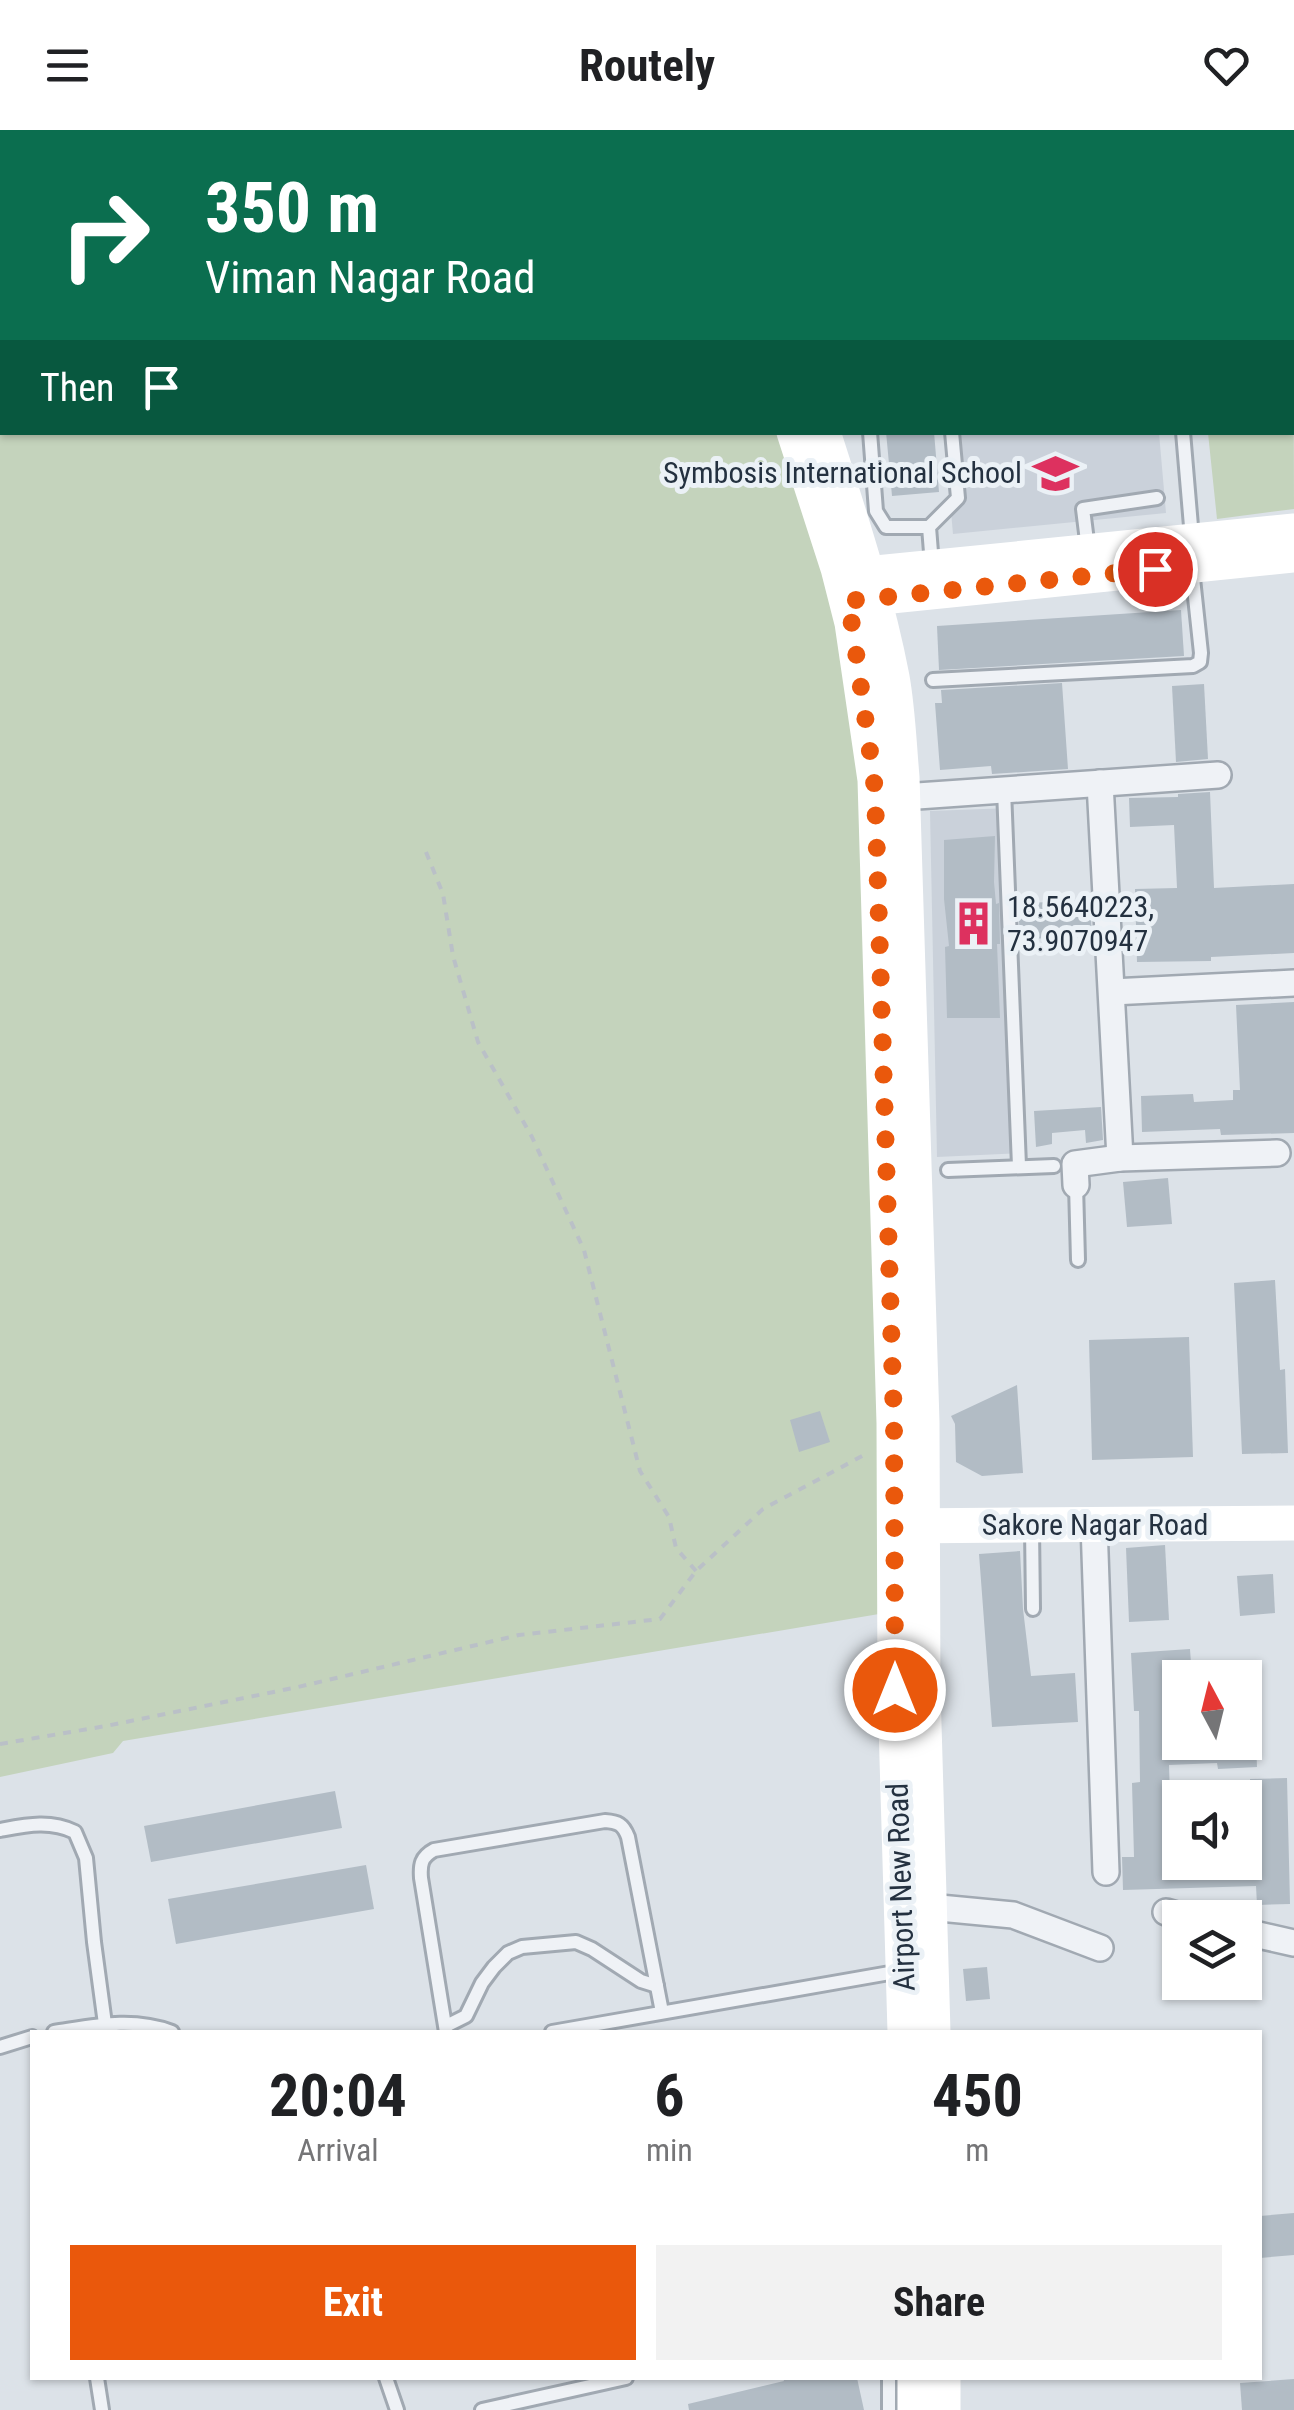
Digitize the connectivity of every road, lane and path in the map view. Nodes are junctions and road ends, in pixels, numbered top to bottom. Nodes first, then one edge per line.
1 (795, 435) edge
2 (824, 435) edge
3 (870, 435) edge
4 (952, 435) edge
5 (1183, 435) edge
6 (1157, 498) dead end
7 (928, 528) junction
8 (1294, 530) edge
9 (1088, 551) junction
10 (1192, 553) junction
11 (1294, 555) edge
12 (933, 567) junction
13 (857, 587) junction
14 (932, 680) dead end
15 (1218, 775) dead end
16 (1100, 783) junction
17 (1004, 790) junction
18 (903, 797) junction
19 (426, 852) dead end
20 (1294, 983) edge
21 (1112, 992) junction
22 (1277, 1154) dead end
23 (1120, 1158) junction
24 (1019, 1166) junction
25 (1054, 1166) dead end
26 (948, 1170) dead end
27 (1076, 1185) joint
28 (1078, 1260) dead end
29 (894, 1439) junction
30 (1294, 1523) edge
31 (1094, 1524) junction
32 (1032, 1525) junction
33 (909, 1526) junction
34 (696, 1571) junction
35 (1033, 1609) dead end
36 (0, 1744) edge
37 (0, 1830) edge
38 (1106, 1872) dead end
39 (929, 1906) junction
40 (1262, 1936) edge
41 (1294, 1944) edge
42 (1100, 1948) dead end
43 (903, 1971) junction
44 (657, 1986) junction
45 (662, 2012) junction
46 (105, 2024) junction
47 (446, 2029) edge
48 (67, 2030) edge
49 (164, 2030) edge
50 (563, 2030) edge
51 (905, 2030) edge
52 (933, 2030) edge
53 (30, 2039) edge
54 (0, 2047) edge
55 (98, 2380) edge
56 (387, 2380) edge
57 (603, 2380) edge
58 (888, 2380) edge
59 (915, 2380) edge
60 (943, 2380) edge
61 (102, 2410) edge
62 (397, 2410) edge
63 (482, 2410) edge
64 (890, 2410) edge
65 (915, 2410) edge
66 (943, 2410) edge

1 - 13 main road, Airport New Road
2 - 13 main road, Airport New Road
3 - 7 lane
4 - 7 lane
5 - 10 lane
6 - 9 lane
7 - 12 lane
8 - 10 main road
9 - 10 main road
9 - 12 main road
10 - 11 main road
10 - 13 main road
10 - 14 lane
12 - 13 main road
13 - 18 main road, Airport New Road
13 - 29 main road, Airport New Road
15 - 16 street
16 - 17 street
16 - 21 street
17 - 18 street
17 - 24 lane
18 - 33 main road, Airport New Road
19 - 34 path
20 - 21 street
21 - 23 street
22 - 23 street
23 - 27 street
24 - 25 lane
24 - 26 lane
27 - 28 lane
29 - 33 main road, Airport New Road
29 - 34 path
30 - 31 main road, Sakore Nagar Road
31 - 32 main road, Sakore Nagar Road
31 - 38 street
32 - 33 main road, Sakore Nagar Road
32 - 35 lane
33 - 39 main road, Airport New Road
33 - 43 main road, Airport New Road
34 - 36 path
37 - 46 lane
39 - 42 street
39 - 52 main road, Airport New Road
40 - 41 street
43 - 45 lane
43 - 51 main road, Airport New Road
44 - 45 lane
44 - 47 lane
44 - 47 lane
45 - 50 lane
46 - 48 lane
46 - 49 lane
53 - 54 lane
55 - 61 lane
56 - 62 lane
57 - 63 lane
58 - 64 lane
59 - 65 main road
60 - 66 main road

